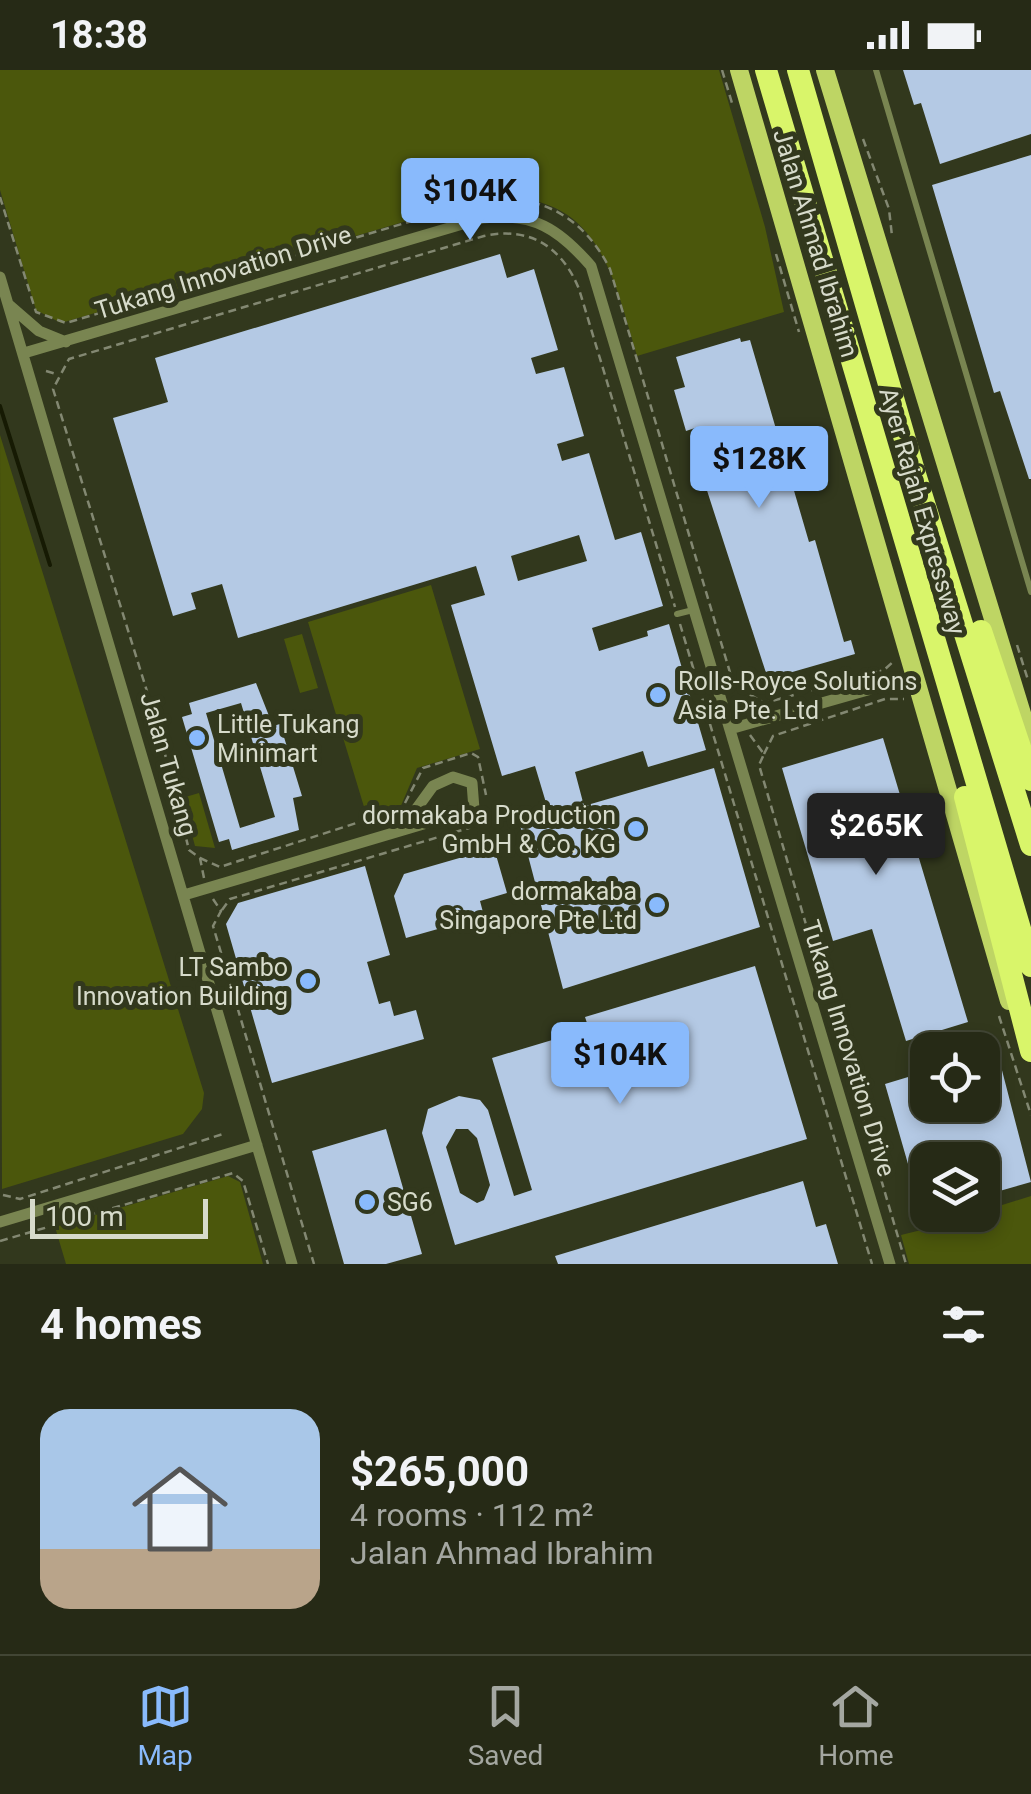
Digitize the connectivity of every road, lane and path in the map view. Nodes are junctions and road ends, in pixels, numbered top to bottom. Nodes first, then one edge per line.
1 (739, 70) edge
2 (766, 70) edge
3 (798, 70) edge
4 (826, 70) edge
5 (876, 70) edge
6 (0, 197) edge
7 (0, 277) edge
8 (9, 305) junction
9 (66, 342) junction
10 (24, 354) junction
11 (46, 371) dead end
12 (57, 375) junction
13 (950, 577) junction
14 (1031, 592) edge
15 (694, 609) junction
16 (924, 613) junction
17 (677, 614) junction
18 (894, 660) dead end
19 (917, 676) junction
20 (745, 694) junction
21 (904, 699) dead end
22 (747, 724) junction
23 (730, 729) junction
24 (1031, 743) edge
25 (764, 754) junction
26 (1031, 780) edge
27 (486, 796) dead end
28 (480, 813) dead end
29 (401, 830) junction
30 (1031, 845) edge
31 (200, 858) junction
32 (208, 888) junction
33 (184, 895) junction
34 (222, 911) junction
35 (1031, 966) edge
36 (999, 1016) dead end
37 (1031, 1051) edge
38 (1031, 1062) edge
39 (1031, 1115) edge
40 (223, 1134) dead end
41 (257, 1145) junction
42 (3, 1195) dead end
43 (0, 1222) edge
44 (0, 1241) edge
45 (268, 1264) edge
46 (292, 1264) edge
47 (314, 1264) edge
48 (872, 1264) edge
49 (890, 1264) edge
50 (906, 1264) edge

1 - 19 main road, Jalan Ahmad Ibrahim
2 - 16 highway, Ayer Rajah Expressway
3 - 13 highway, Ayer Rajah Expressway
4 - 24 main road
5 - 14 lane
6 - 20 path
7 - 8 street, Jalan Tukang
8 - 9 street
8 - 10 street, Jalan Tukang
9 - 10 street, Tukang Innovation Drive
9 - 15 street, Tukang Innovation Drive
10 - 33 street, Jalan Tukang
11 - 12 path
12 - 17 path
12 - 31 path
13 - 26 highway
13 - 30 highway, Ayer Rajah Expressway
15 - 17 lane
15 - 23 street, Tukang Innovation Drive
16 - 35 highway, Ayer Rajah Expressway
16 - 37 highway
17 - 48 path
18 - 20 path
19 - 22 street
19 - 38 main road, Jalan Ahmad Ibrahim
20 - 22 path
21 - 25 path
22 - 23 street
22 - 25 path
23 - 49 street, Tukang Innovation Drive
25 - 50 path
27 - 31 path
28 - 34 path
29 - 29 street
29 - 32 street
31 - 32 path
32 - 33 street
32 - 34 path
33 - 41 street, Jalan Tukang
34 - 47 path
36 - 39 path
40 - 42 path
41 - 43 street
41 - 46 street, Jalan Tukang
44 - 45 path

